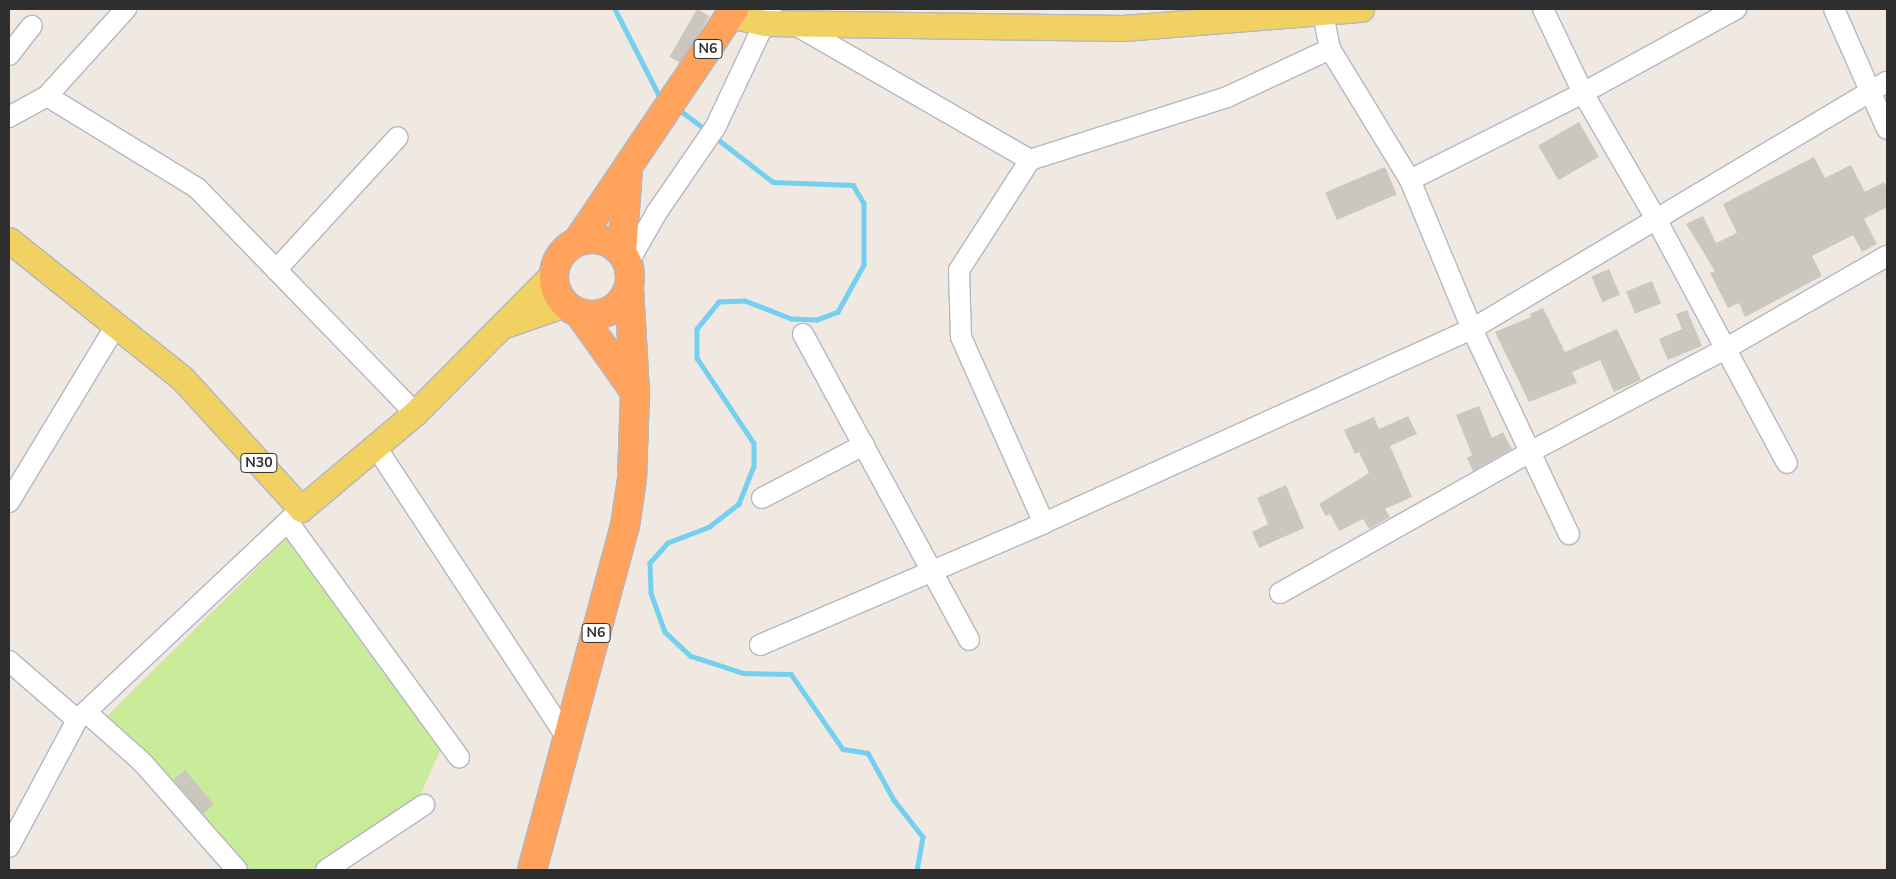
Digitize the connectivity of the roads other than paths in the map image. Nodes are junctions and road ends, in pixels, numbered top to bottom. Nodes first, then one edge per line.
1 (126, 9) edge
2 (1361, 9) edge
3 (1543, 9) edge
4 (1736, 9) edge
5 (1834, 9) edge
6 (1323, 11) edge
7 (732, 12) edge
8 (768, 16) edge
9 (792, 23) junction
10 (32, 26) dead end
11 (1330, 50) junction
12 (9, 55) edge
13 (1887, 82) edge
14 (1869, 91) junction
15 (1583, 93) junction
16 (47, 96) junction
17 (9, 117) edge
18 (1887, 129) edge
19 (398, 137) dead end
20 (1030, 160) junction
21 (628, 165) junction
22 (1410, 180) junction
23 (1655, 217) junction
24 (9, 240) edge
25 (577, 242) junction
26 (1887, 256) edge
27 (626, 268) junction
28 (276, 270) junction
29 (554, 273) junction
30 (572, 309) junction
31 (116, 325) junction
32 (502, 326) junction
33 (1472, 329) junction
34 (803, 334) dead end
35 (1724, 349) junction
36 (635, 392) junction
37 (415, 413) junction
38 (864, 446) junction
39 (376, 447) junction
40 (1530, 452) junction
41 (1787, 463) dead end
42 (762, 498) dead end
43 (9, 502) edge
44 (295, 516) junction
45 (1044, 523) junction
46 (1569, 534) dead end
47 (931, 570) junction
48 (1280, 593) dead end
49 (970, 640) dead end
50 (760, 645) dead end
51 (9, 660) edge
52 (82, 716) junction
53 (566, 736) junction
54 (459, 757) dead end
55 (424, 805) dead end
56 (9, 847) edge
57 (237, 870) edge
58 (326, 870) edge
59 (532, 870) edge

1 - 16 street
2 - 6 main road
3 - 15 street
4 - 15 street
5 - 14 street
6 - 9 main road
6 - 11 street
7 - 8 main road
7 - 21 highway, N6
8 - 9 main road
8 - 27 street
9 - 20 street
10 - 12 street
11 - 20 street
11 - 22 street
13 - 14 street
14 - 18 street
14 - 23 street
15 - 22 street
15 - 23 street
16 - 17 street
16 - 28 street
19 - 28 street
20 - 45 street
21 - 25 highway, N6
21 - 27 highway, N6
22 - 33 street
23 - 33 street
23 - 35 street
24 - 31 main road, N30
25 - 27 highway
25 - 29 highway, N6
26 - 35 street
27 - 30 highway
27 - 36 highway, N6
28 - 37 street
29 - 30 highway
29 - 32 main road
30 - 32 main road
30 - 36 highway
31 - 43 street
31 - 44 main road, N30
32 - 37 main road
33 - 40 street
33 - 45 street
34 - 38 street
35 - 40 street
35 - 41 street
36 - 53 highway, N6
37 - 39 main road
38 - 42 street
38 - 47 street
39 - 44 main road
39 - 53 street
40 - 46 street
40 - 48 street
44 - 52 street
44 - 54 street
45 - 47 street
47 - 49 street
47 - 50 street
51 - 52 street
52 - 56 street
52 - 57 street
53 - 59 highway, N6
55 - 58 street

